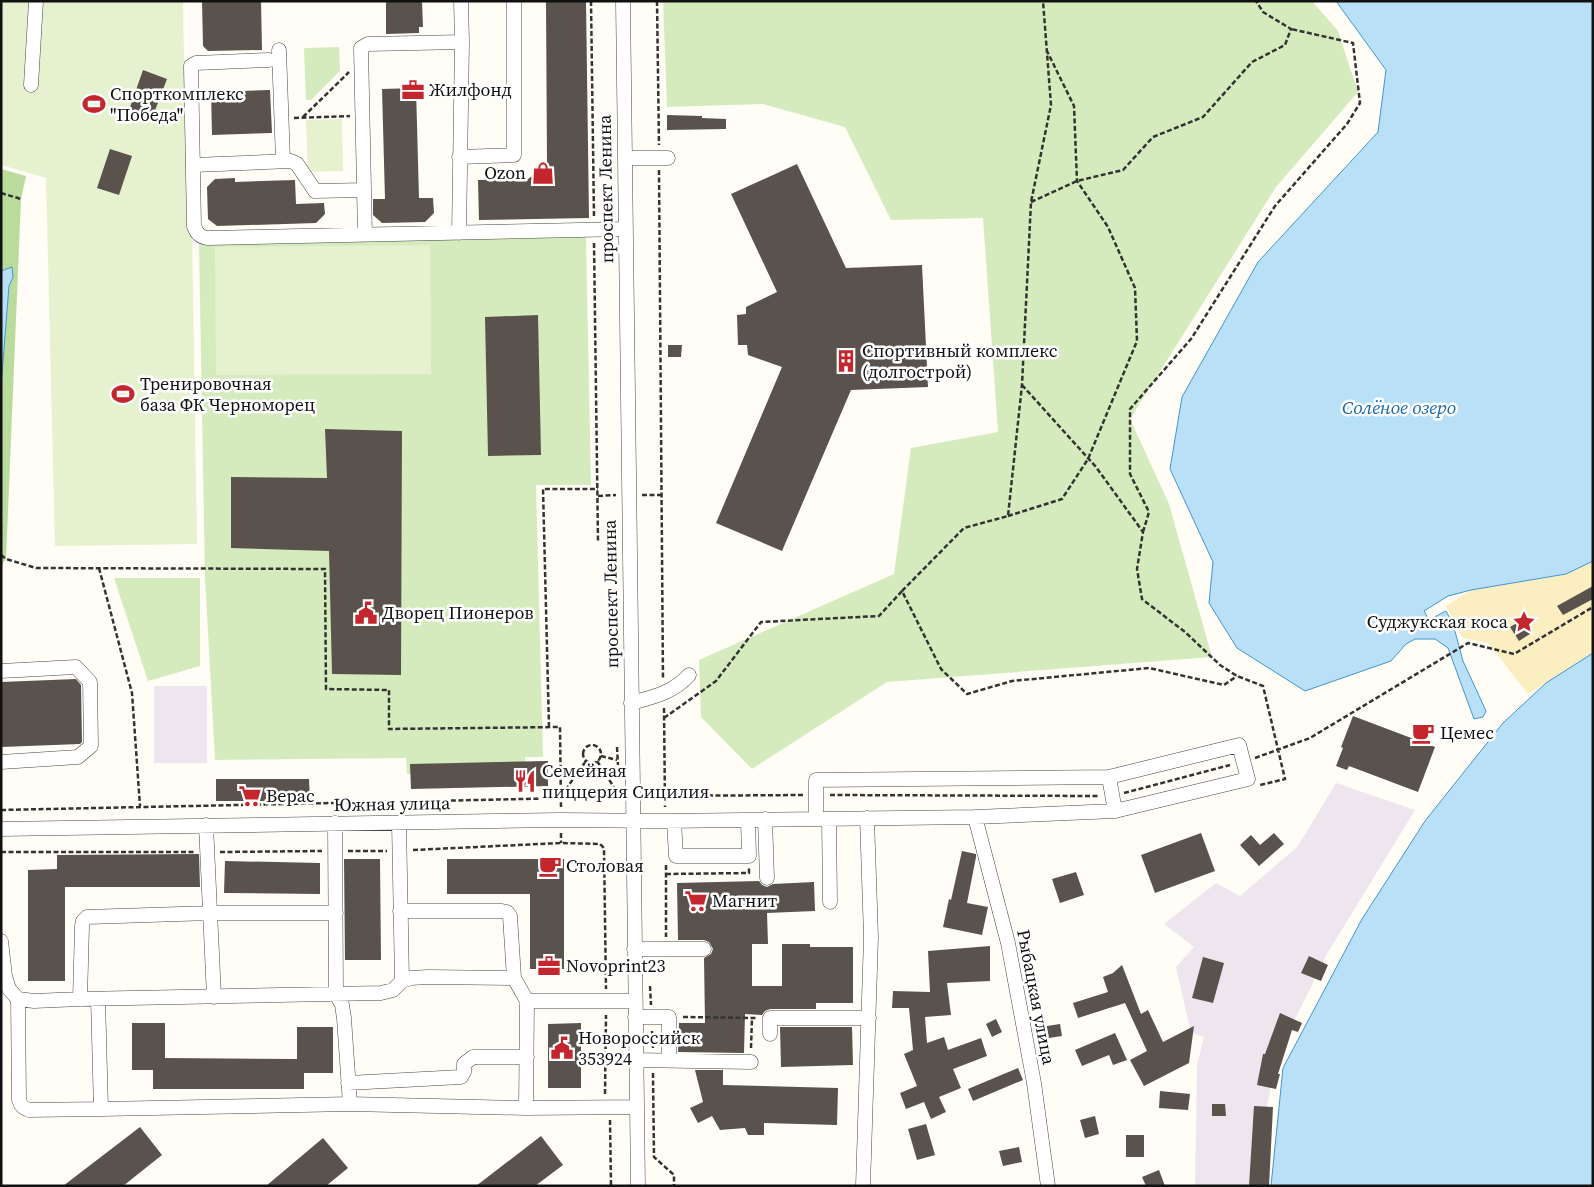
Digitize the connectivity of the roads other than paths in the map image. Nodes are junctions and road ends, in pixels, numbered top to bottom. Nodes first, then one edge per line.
1 (36, 1) edge
2 (461, 1) edge
3 (514, 1) edge
4 (623, 1) edge
5 (462, 42) junction
6 (279, 50) dead end
7 (269, 60) dead end
8 (31, 85) dead end
9 (459, 157) junction
10 (625, 158) junction
11 (663, 158) road end
12 (283, 161) junction
13 (193, 165) junction
14 (364, 190) junction
15 (626, 229) junction
16 (459, 232) junction
17 (365, 235) junction
18 (1, 671) edge
19 (688, 675) dead end
20 (631, 703) junction
21 (1, 762) edge
22 (1110, 778) junction
23 (1115, 811) junction
24 (975, 817) junction
25 (867, 818) junction
26 (765, 819) junction
27 (823, 819) junction
28 (674, 820) junction
29 (748, 820) junction
30 (633, 821) junction
31 (335, 823) junction
32 (399, 823) junction
33 (206, 824) junction
34 (1, 829) edge
35 (766, 878) dead end
36 (830, 902) dead end
37 (400, 911) junction
38 (211, 913) junction
39 (336, 913) junction
40 (1, 941) edge
41 (704, 948) dead end
42 (634, 949) junction
43 (514, 978) junction
44 (402, 981) junction
45 (336, 994) junction
46 (214, 996) junction
47 (18, 999) junction
48 (80, 999) junction
49 (98, 999) junction
50 (527, 1001) junction
51 (634, 1001) junction
52 (634, 1017) junction
53 (869, 1018) junction
54 (770, 1034) dead end
55 (527, 1057) junction
56 (635, 1060) junction
57 (669, 1061) junction
58 (751, 1062) road end
59 (348, 1083) junction
60 (350, 1104) junction
61 (636, 1107) junction
62 (526, 1108) junction
63 (102, 1109) junction
64 (638, 1186) edge
65 (863, 1186) edge
66 (1048, 1186) edge

1 - 8 street
2 - 5 street
3 - 9 street
4 - 10 street, проспект Ленина
5 - 9 street
5 - 14 street
6 - 12 street
7 - 13 street
9 - 16 street
10 - 11 street
10 - 15 street, проспект Ленина
12 - 13 street
12 - 14 street
13 - 17 street
14 - 17 street
15 - 16 street
15 - 20 street, проспект Ленина
16 - 17 street
18 - 21 street
19 - 20 street
20 - 30 street, проспект Ленина
22 - 23 street
22 - 23 street, Южная улица
22 - 27 street
23 - 24 street, Южная улица
24 - 25 street, Южная улица
24 - 66 street, Рыбацкая улица
25 - 27 street, Южная улица
25 - 53 street
26 - 27 street, Южная улица
26 - 29 street, Южная улица
26 - 35 street
27 - 36 street
28 - 29 street, Южная улица
28 - 29 street
28 - 30 street, Южная улица
30 - 32 street, Южная улица
30 - 42 street, проспект Ленина
31 - 32 street, Южная улица
31 - 33 street, Южная улица
31 - 39 street
32 - 37 street
33 - 34 street, Южная улица
33 - 38 street
37 - 43 street
37 - 44 street
38 - 39 street
38 - 46 street
38 - 48 street
39 - 45 street
40 - 47 street
41 - 42 street
42 - 51 street, проспект Ленина
43 - 44 street
43 - 50 street
44 - 45 street
45 - 46 street
45 - 59 street
46 - 49 street
47 - 48 street
47 - 63 street
48 - 49 street
49 - 63 street
50 - 51 street
50 - 55 street
51 - 52 street, проспект Ленина
52 - 56 street, проспект Ленина
52 - 57 street
53 - 54 street
53 - 65 street
55 - 59 street
55 - 62 street
56 - 57 street
56 - 61 street, проспект Ленина
57 - 58 street
59 - 60 street
60 - 62 street
60 - 63 street
61 - 62 street
61 - 64 street, проспект Ленина

